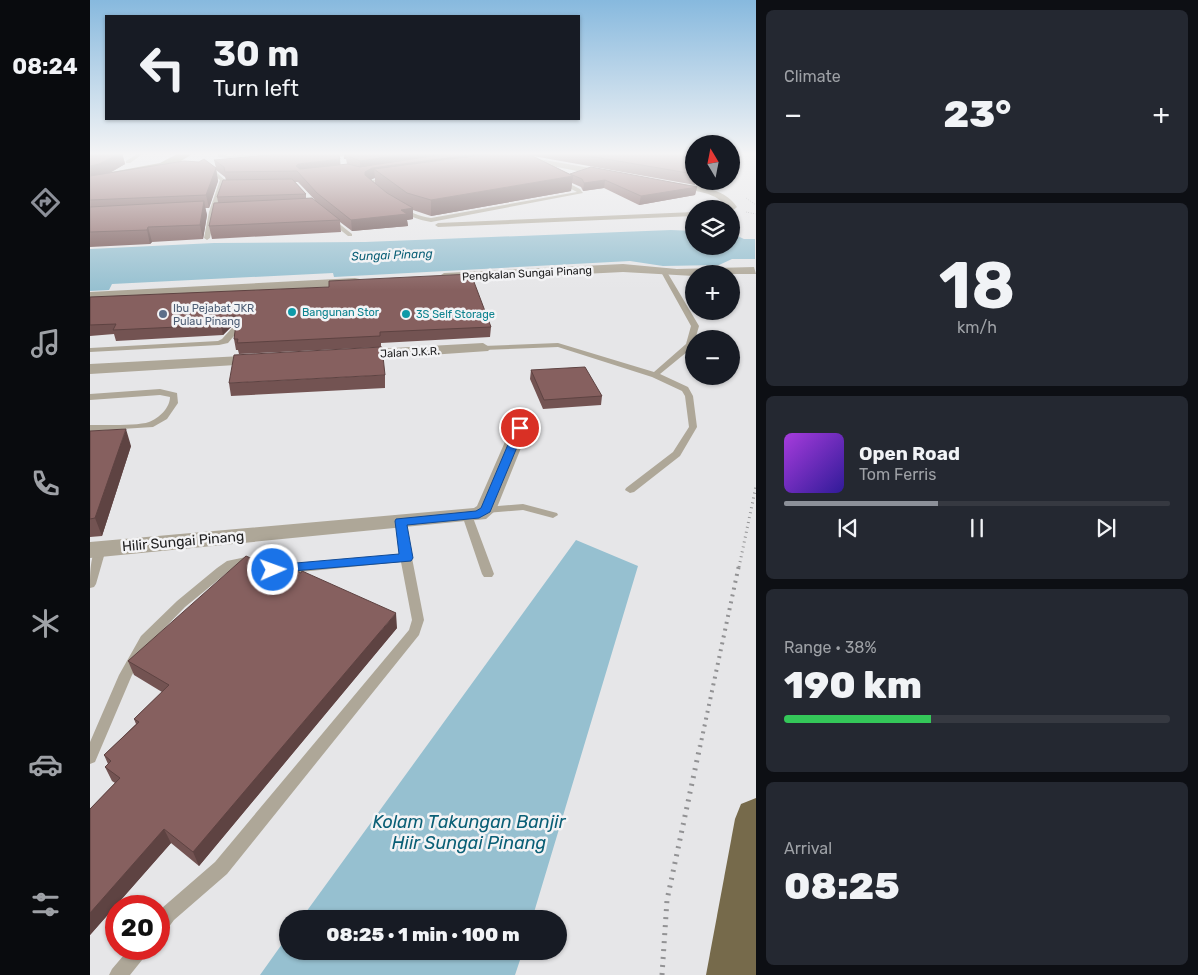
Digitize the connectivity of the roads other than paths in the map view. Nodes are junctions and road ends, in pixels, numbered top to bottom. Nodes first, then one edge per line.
1 (217, 198) edge
2 (388, 198) edge
3 (550, 198) edge
4 (222, 211) edge
5 (203, 212) edge
6 (212, 212) junction
7 (322, 212) edge
8 (685, 214) edge
9 (419, 226) dead end
10 (350, 235) edge
11 (207, 238) dead end
12 (754, 271) dead end
13 (664, 272) junction
14 (428, 278) edge
15 (369, 282) edge
16 (90, 296) edge
17 (234, 330) edge
18 (483, 348) joint
19 (90, 350) edge
20 (338, 356) edge
21 (278, 359) edge
22 (90, 370) edge
23 (655, 375) junction
24 (90, 397) edge
25 (90, 428) edge
26 (520, 428) dead end
27 (630, 490) dead end
28 (476, 512) junction
29 (553, 514) dead end
30 (401, 521) junction
31 (95, 549) edge
32 (406, 558) junction
33 (488, 574) dead end
34 (90, 584) edge
35 (90, 757) edge
36 (756, 819) edge
37 (170, 912) edge
38 (131, 960) edge
39 (730, 962) edge
40 (118, 975) edge

1 - 6 lane
2 - 3 lane
4 - 6 lane
5 - 6 lane
6 - 11 lane
7 - 10 lane
8 - 9 lane
12 - 13 street, Pengkalan Sungai Pinang
13 - 14 street, Pengkalan Sungai Pinang
13 - 23 lane
15 - 16 street
17 - 19 lane
18 - 20 street, Jalan J.K.R.
18 - 23 lane, Jalan J.K.R.
21 - 22 street
23 - 27 lane, Jalan J.K.R.
24 - 25 lane
26 - 28 street
28 - 29 lane
28 - 30 street, Hilir Sungai Pinang
28 - 33 lane
30 - 31 street, Hilir Sungai Pinang
30 - 32 lane
31 - 34 lane
32 - 35 lane
32 - 37 lane
36 - 39 highway
38 - 40 lane

